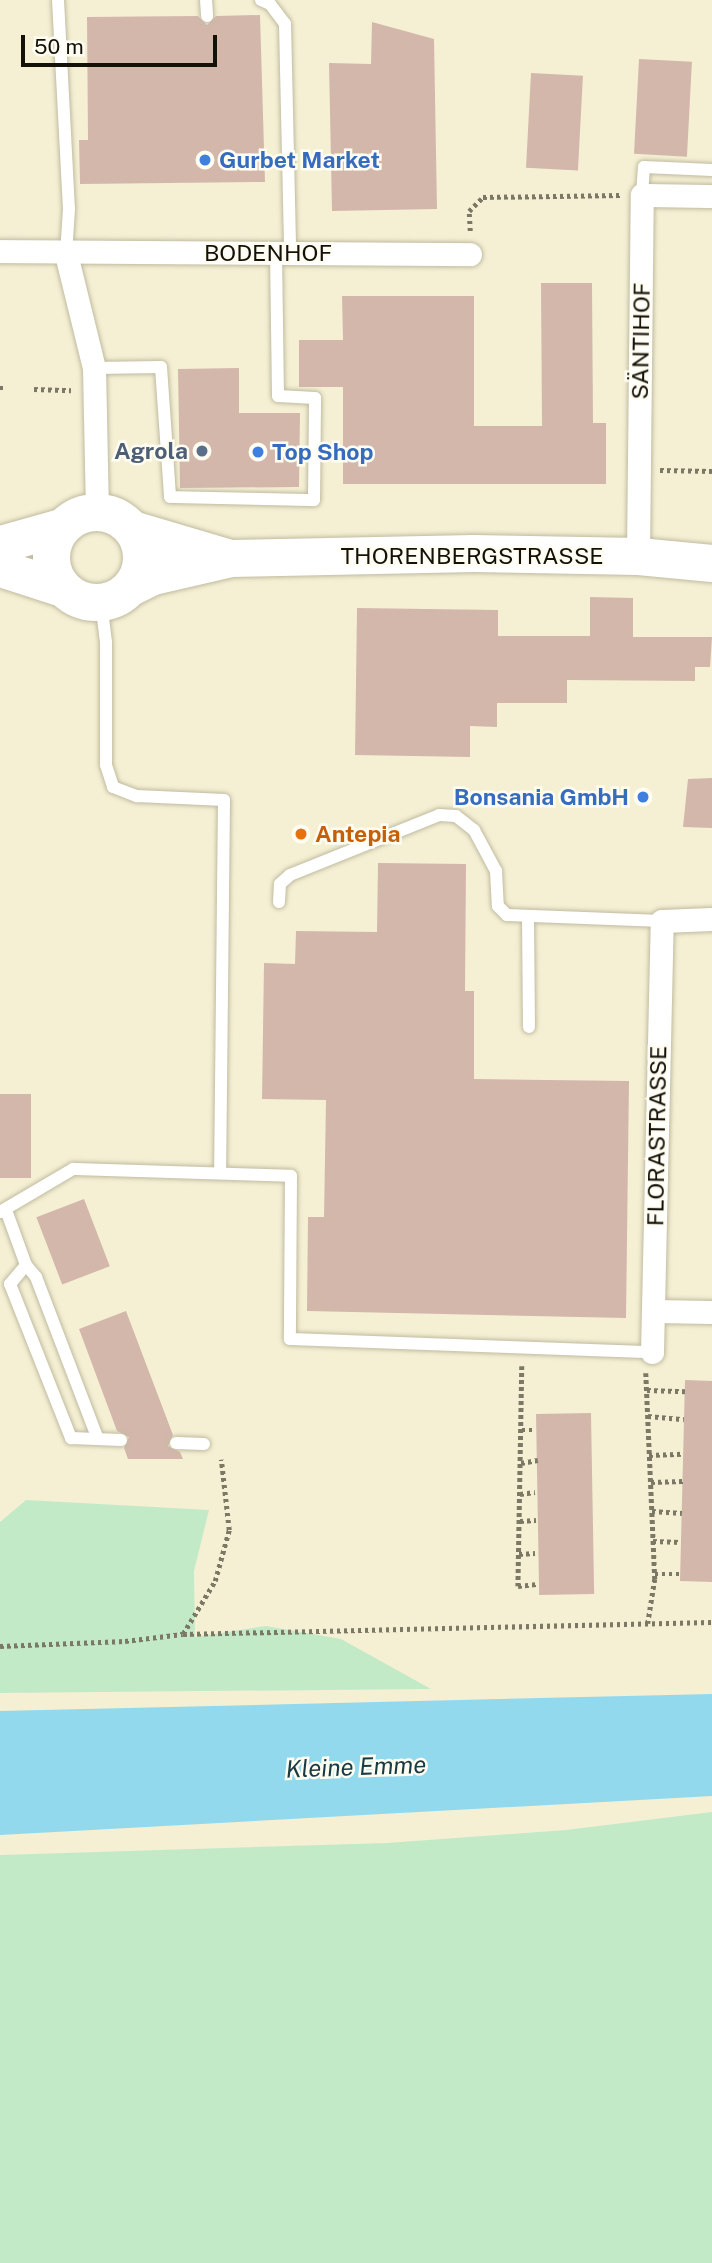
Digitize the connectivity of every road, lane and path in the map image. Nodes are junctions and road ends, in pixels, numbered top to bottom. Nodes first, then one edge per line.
1 (58, 0) edge
2 (206, 0) edge
3 (261, 0) edge
4 (207, 16) dead end
5 (712, 170) edge
6 (642, 195) junction
7 (712, 196) edge
8 (0, 251) edge
9 (283, 253) junction
10 (66, 254) junction
11 (470, 254) joint
12 (94, 368) junction
13 (34, 389) dead end
14 (74, 389) dead end
15 (639, 470) junction
16 (712, 471) edge
17 (97, 511) junction
18 (61, 527) junction
19 (132, 529) junction
20 (0, 544) edge
21 (638, 556) junction
22 (231, 558) junction
23 (712, 563) edge
24 (0, 568) edge
25 (62, 588) junction
26 (115, 594) junction
27 (279, 902) dead end
28 (528, 917) junction
29 (712, 919) edge
30 (662, 921) junction
31 (529, 1027) dead end
32 (220, 1171) junction
33 (3, 1211) edge
34 (26, 1265) junction
35 (653, 1311) junction
36 (712, 1312) edge
37 (521, 1347) junction
38 (649, 1351) junction
39 (647, 1390) junction
40 (685, 1391) dead end
41 (648, 1416) junction
42 (684, 1419) dead end
43 (522, 1430) junction
44 (536, 1430) dead end
45 (98, 1439) junction
46 (121, 1440) dead end
47 (176, 1443) dead end
48 (204, 1444) dead end
49 (682, 1454) dead end
50 (649, 1455) junction
51 (221, 1459) dead end
52 (538, 1460) dead end
53 (521, 1463) junction
54 (683, 1481) dead end
55 (651, 1482) junction
56 (535, 1492) dead end
57 (520, 1494) junction
58 (652, 1511) junction
59 (682, 1513) dead end
60 (536, 1520) dead end
61 (520, 1521) junction
62 (653, 1541) junction
63 (681, 1542) dead end
64 (535, 1553) dead end
65 (519, 1554) junction
66 (655, 1574) junction
67 (680, 1574) dead end
68 (536, 1584) dead end
69 (712, 1622) edge
70 (648, 1623) junction
71 (183, 1634) junction
72 (0, 1646) edge

1 - 10 lane
2 - 4 lane
3 - 9 lane
5 - 6 lane
6 - 7 street
6 - 11 path
6 - 15 street, SÄNTIHOF
8 - 10 street, BODENHOF
9 - 10 street, BODENHOF
9 - 11 street, BODENHOF
9 - 12 lane
10 - 12 street
12 - 17 street
13 - 14 path
15 - 16 path
15 - 21 street, SÄNTIHOF
17 - 18 main road
17 - 19 main road
18 - 20 main road
18 - 25 main road
19 - 22 main road, THORENBERGSTRASSE
19 - 26 main road
21 - 22 main road, THORENBERGSTRASSE
21 - 23 main road, THORENBERGSTRASSE
22 - 26 main road, THORENBERGSTRASSE
24 - 25 main road
25 - 26 main road
26 - 32 lane
27 - 28 lane
28 - 30 lane
28 - 31 lane
29 - 30 street
30 - 35 street, FLORASTRASSE
32 - 33 lane
32 - 37 lane
33 - 34 lane
34 - 45 lane
34 - 45 lane
35 - 36 street
35 - 38 street, FLORASTRASSE
37 - 38 lane
37 - 43 path
38 - 39 path
39 - 40 path
39 - 41 path
41 - 42 path
41 - 50 path
43 - 44 path
43 - 53 path
45 - 46 lane
47 - 48 lane
49 - 50 path
50 - 55 path
51 - 71 path
52 - 53 path
53 - 57 path
54 - 55 path
55 - 58 path
56 - 57 path
57 - 61 path
58 - 59 path
58 - 62 path
60 - 61 path
61 - 65 path
62 - 63 path
62 - 66 path
64 - 65 path
65 - 68 path
66 - 67 path
66 - 70 path
69 - 70 path
70 - 71 path
71 - 72 path

